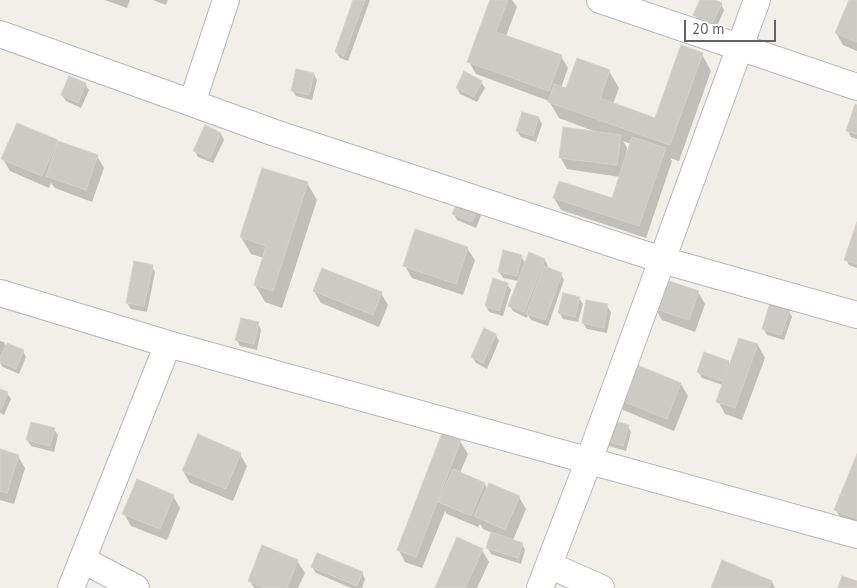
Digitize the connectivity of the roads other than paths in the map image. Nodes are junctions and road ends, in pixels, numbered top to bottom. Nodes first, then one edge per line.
1 (226, 0) edge
2 (600, 0) edge
3 (757, 0) edge
4 (0, 34) edge
5 (740, 46) junction
6 (857, 87) edge
7 (192, 103) junction
8 (662, 260) junction
9 (0, 293) edge
10 (857, 315) edge
11 (168, 344) junction
12 (589, 460) junction
13 (857, 535) edge
14 (83, 560) junction
15 (545, 576) edge
16 (71, 588) edge
17 (136, 588) edge
18 (601, 588) edge

1 - 7 street
2 - 5 street
3 - 5 street
4 - 7 street
5 - 6 street
5 - 8 street
7 - 8 street
8 - 10 street
8 - 12 street
9 - 11 street
11 - 12 street
11 - 14 street
12 - 13 street
12 - 15 street
14 - 16 street
14 - 17 street
15 - 18 street

